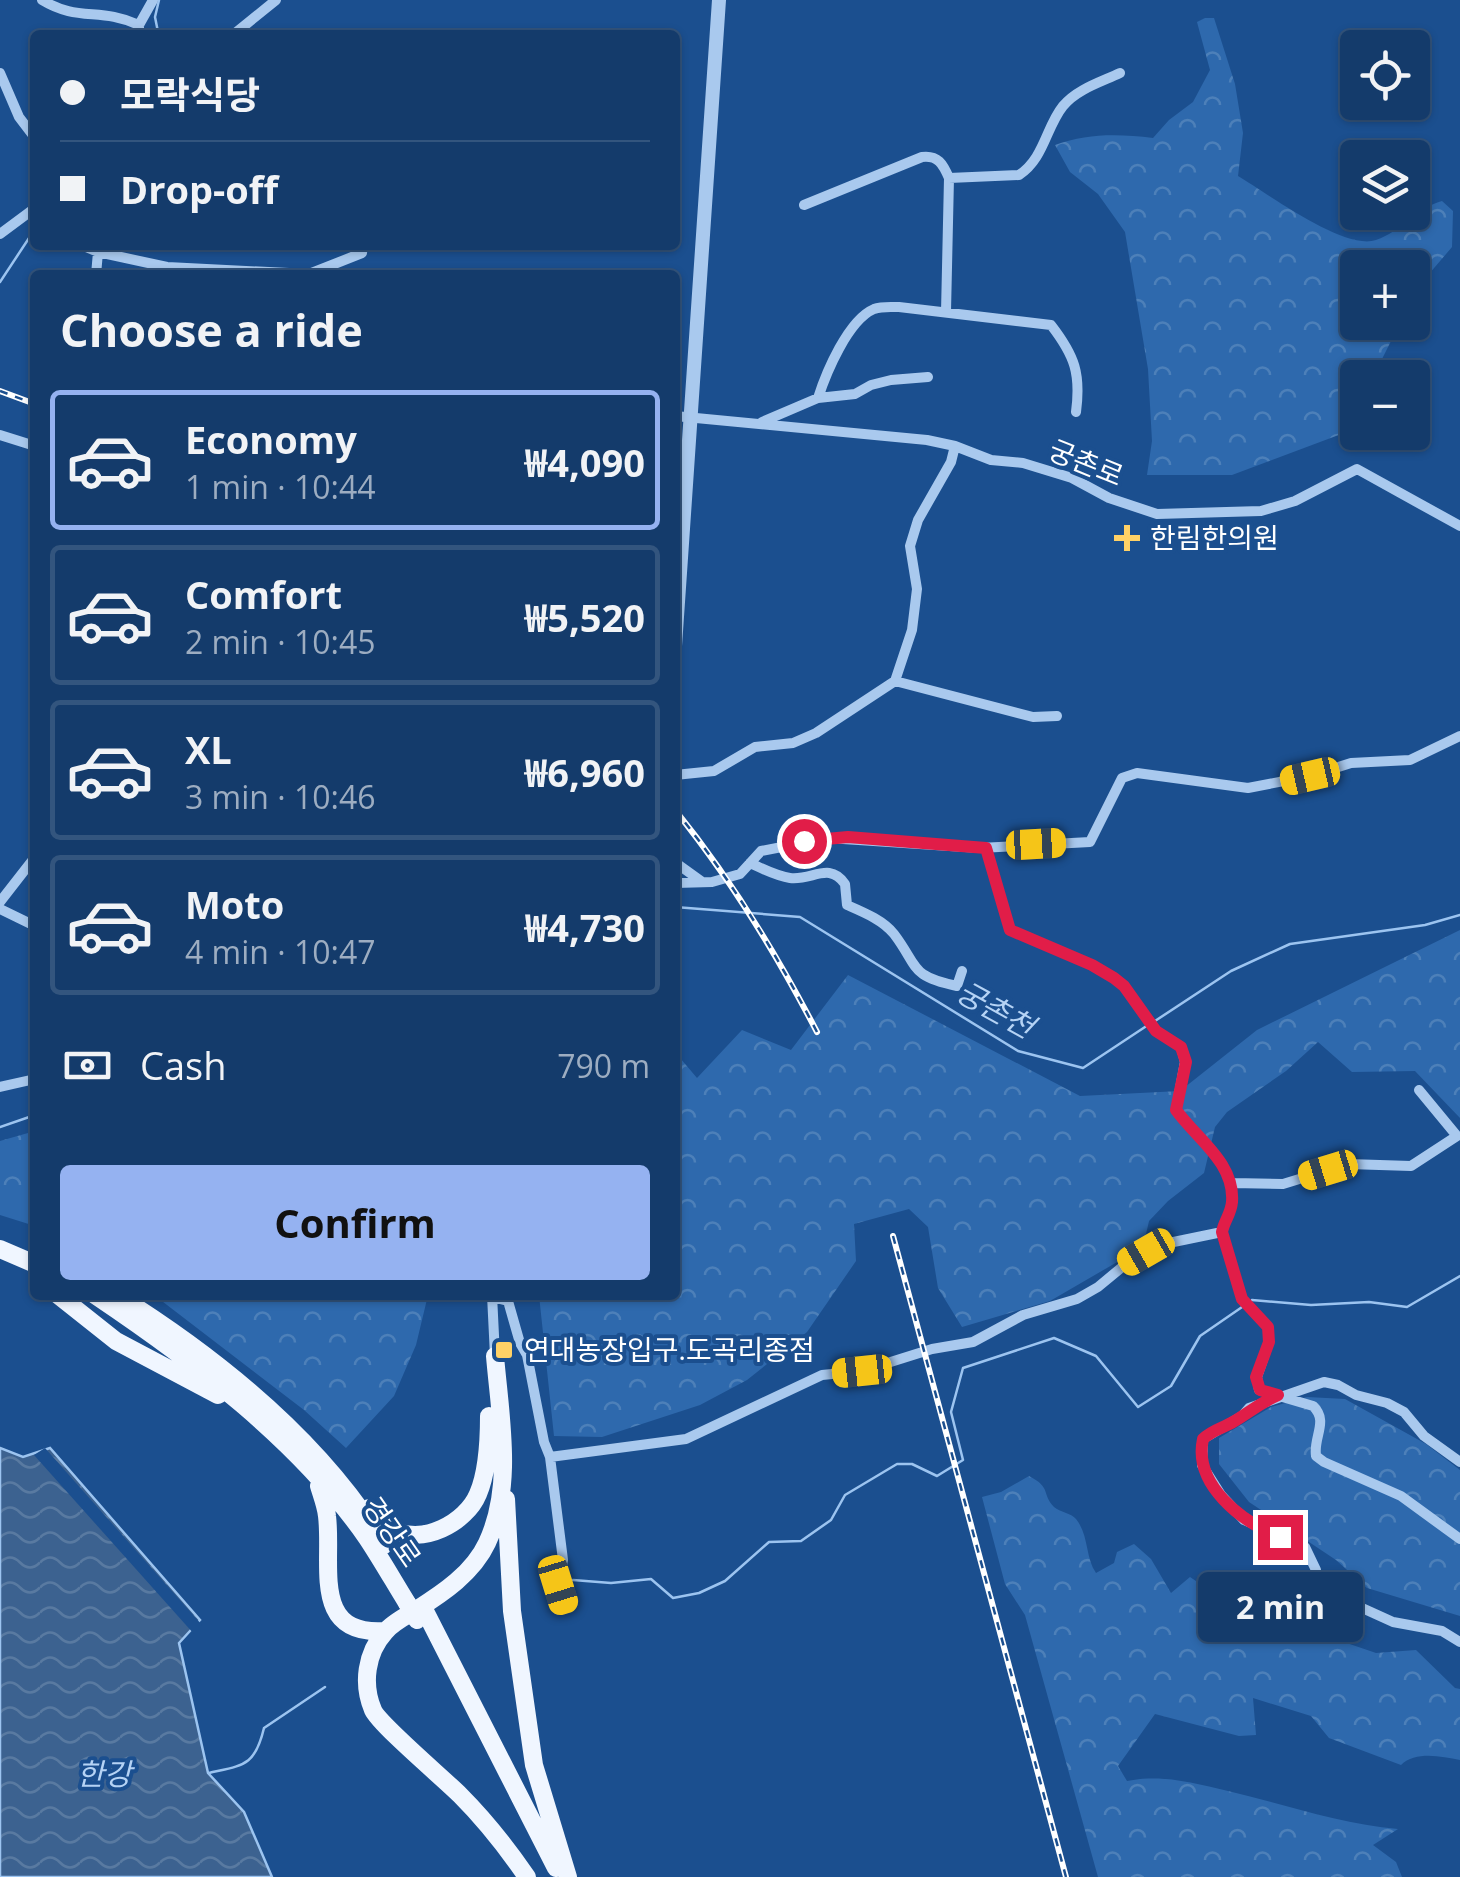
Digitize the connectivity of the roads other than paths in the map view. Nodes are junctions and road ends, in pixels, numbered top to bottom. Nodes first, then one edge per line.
1 (42, 0) edge
2 (153, 0) edge
3 (276, 0) edge
4 (719, 0) edge
5 (139, 30) edge
6 (239, 30) edge
7 (0, 73) edge
8 (1120, 73) dead end
9 (30, 131) edge
10 (950, 178) junction
11 (804, 204) dead end
12 (30, 212) edge
13 (22, 219) junction
14 (30, 223) edge
15 (0, 234) edge
16 (93, 250) edge
17 (362, 250) edge
18 (98, 252) junction
19 (96, 270) edge
20 (228, 270) edge
21 (319, 270) edge
22 (946, 312) junction
23 (928, 377) dead end
24 (818, 398) junction
25 (1076, 412) dead end
26 (683, 416) edge
27 (761, 423) junction
28 (0, 434) edge
29 (30, 444) edge
30 (955, 446) junction
31 (680, 502) edge
32 (1460, 526) edge
33 (896, 682) junction
34 (1057, 716) dead end
35 (1460, 736) edge
36 (680, 774) edge
37 (986, 848) junction
38 (750, 863) junction
39 (30, 864) edge
40 (680, 864) edge
41 (680, 882) edge
42 (712, 882) junction
43 (0, 905) edge
44 (30, 923) edge
45 (962, 970) dead end
46 (30, 1079) edge
47 (0, 1087) edge
48 (1419, 1090) dead end
49 (1458, 1134) edge
50 (1232, 1183) junction
51 (1222, 1232) junction
52 (3, 1246) edge
53 (30, 1251) edge
54 (30, 1261) edge
55 (30, 1272) edge
56 (64, 1300) edge
57 (102, 1300) edge
58 (124, 1300) edge
59 (492, 1300) edge
60 (505, 1300) edge
61 (494, 1356) junction
62 (1278, 1395) junction
63 (250, 1410) junction
64 (550, 1457) junction
65 (504, 1460) junction
66 (1460, 1462) edge
67 (325, 1478) junction
68 (1460, 1539) edge
69 (564, 1605) dead end
70 (422, 1617) junction
71 (385, 1631) junction
72 (1460, 1642) edge
73 (527, 1877) edge
74 (548, 1877) edge
75 (560, 1877) edge
76 (568, 1877) edge

1 - 5 street
2 - 5 street
3 - 6 street
4 - 26 street
7 - 9 street
8 - 10 street
10 - 11 street
10 - 22 street
12 - 13 street
13 - 14 street
13 - 15 street
16 - 18 street
17 - 21 street
18 - 19 street
18 - 20 street
22 - 24 street
22 - 25 street
23 - 24 street
24 - 27 street
26 - 27 street, 궁촌로
26 - 31 street
27 - 30 street, 궁촌로
28 - 29 street
30 - 32 street, 궁촌로
30 - 33 street
33 - 34 street
33 - 36 street
35 - 37 street
37 - 38 street
37 - 50 street
38 - 42 street
38 - 45 street
39 - 43 street
40 - 42 street
41 - 42 street
43 - 44 street
46 - 47 street
48 - 49 street
49 - 50 street
50 - 51 street
51 - 62 street
51 - 64 street
52 - 53 main road
52 - 54 main road
52 - 55 main road
56 - 63 main road
57 - 63 main road, 경강로
58 - 67 main road, 경강로
59 - 61 street
60 - 64 street
61 - 65 main road
61 - 67 main road
62 - 66 street
62 - 68 street
62 - 72 street
63 - 67 main road, 경강로
64 - 69 street
65 - 71 main road
65 - 76 main road
67 - 70 main road, 경강로, bridge
67 - 71 main road
70 - 74 main road, 경강로
70 - 75 main road, 경강로
71 - 73 main road

